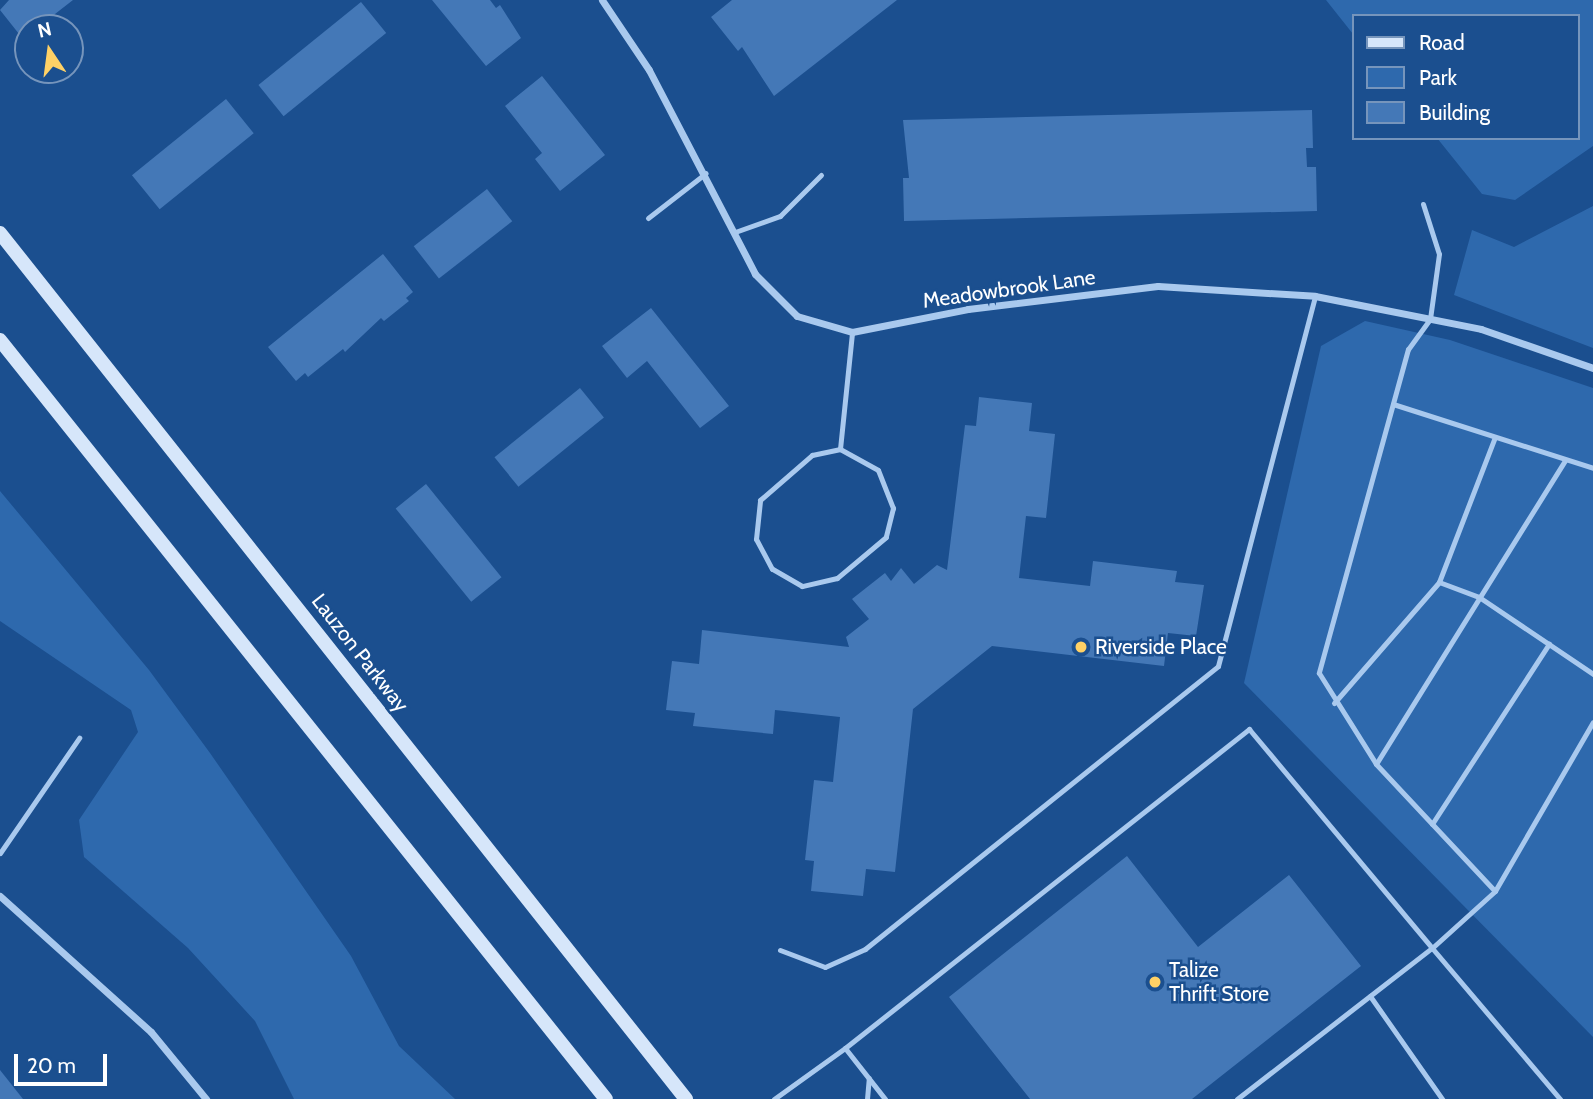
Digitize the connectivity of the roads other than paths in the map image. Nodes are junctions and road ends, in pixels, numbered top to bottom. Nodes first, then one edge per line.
1 (601, 0) edge
2 (706, 173) junction
3 (821, 175) dead end
4 (1423, 204) dead end
5 (648, 218) dead end
6 (735, 232) junction
7 (0, 233) edge
8 (1315, 296) junction
9 (1430, 319) junction
10 (852, 332) junction
11 (0, 340) edge
12 (1593, 368) edge
13 (1393, 404) junction
14 (1495, 437) junction
15 (840, 449) junction
16 (1565, 460) junction
17 (1593, 468) edge
18 (1439, 582) junction
19 (1479, 597) junction
20 (1549, 644) junction
21 (1593, 674) edge
22 (1334, 703) junction
23 (1593, 722) edge
24 (79, 738) dead end
25 (1376, 764) junction
26 (1433, 824) junction
27 (0, 853) edge
28 (1495, 891) junction
29 (0, 896) edge
30 (1432, 948) junction
31 (780, 950) dead end
32 (1370, 996) junction
33 (845, 1048) junction
34 (869, 1078) junction
35 (206, 1099) edge
36 (606, 1099) edge
37 (686, 1099) edge
38 (774, 1099) edge
39 (867, 1099) edge
40 (885, 1099) edge
41 (1237, 1099) edge
42 (1442, 1099) edge
43 (1560, 1099) edge

1 - 2 street, Meadowbrook Lane
2 - 5 lane
2 - 6 street, Meadowbrook Lane
3 - 6 lane
4 - 9 lane
6 - 10 street, Meadowbrook Lane
7 - 37 main road, Lauzon Parkway
8 - 9 street, Meadowbrook Lane
8 - 10 street, Meadowbrook Lane
8 - 31 lane
9 - 12 street, Meadowbrook Lane
9 - 13 lane
10 - 15 lane
11 - 36 main road
13 - 14 lane
13 - 22 lane
14 - 16 lane
14 - 18 lane
15 - 15 lane
16 - 17 lane
16 - 19 lane
18 - 19 lane
18 - 22 lane
19 - 20 lane
19 - 25 lane
20 - 21 lane
20 - 26 lane
22 - 25 lane
23 - 28 lane
24 - 27 lane
25 - 26 lane
26 - 28 lane
28 - 30 lane
29 - 35 street
30 - 32 lane
30 - 33 lane
30 - 43 lane
32 - 41 lane
32 - 42 lane
33 - 34 lane
33 - 38 lane
34 - 39 lane
34 - 40 lane

